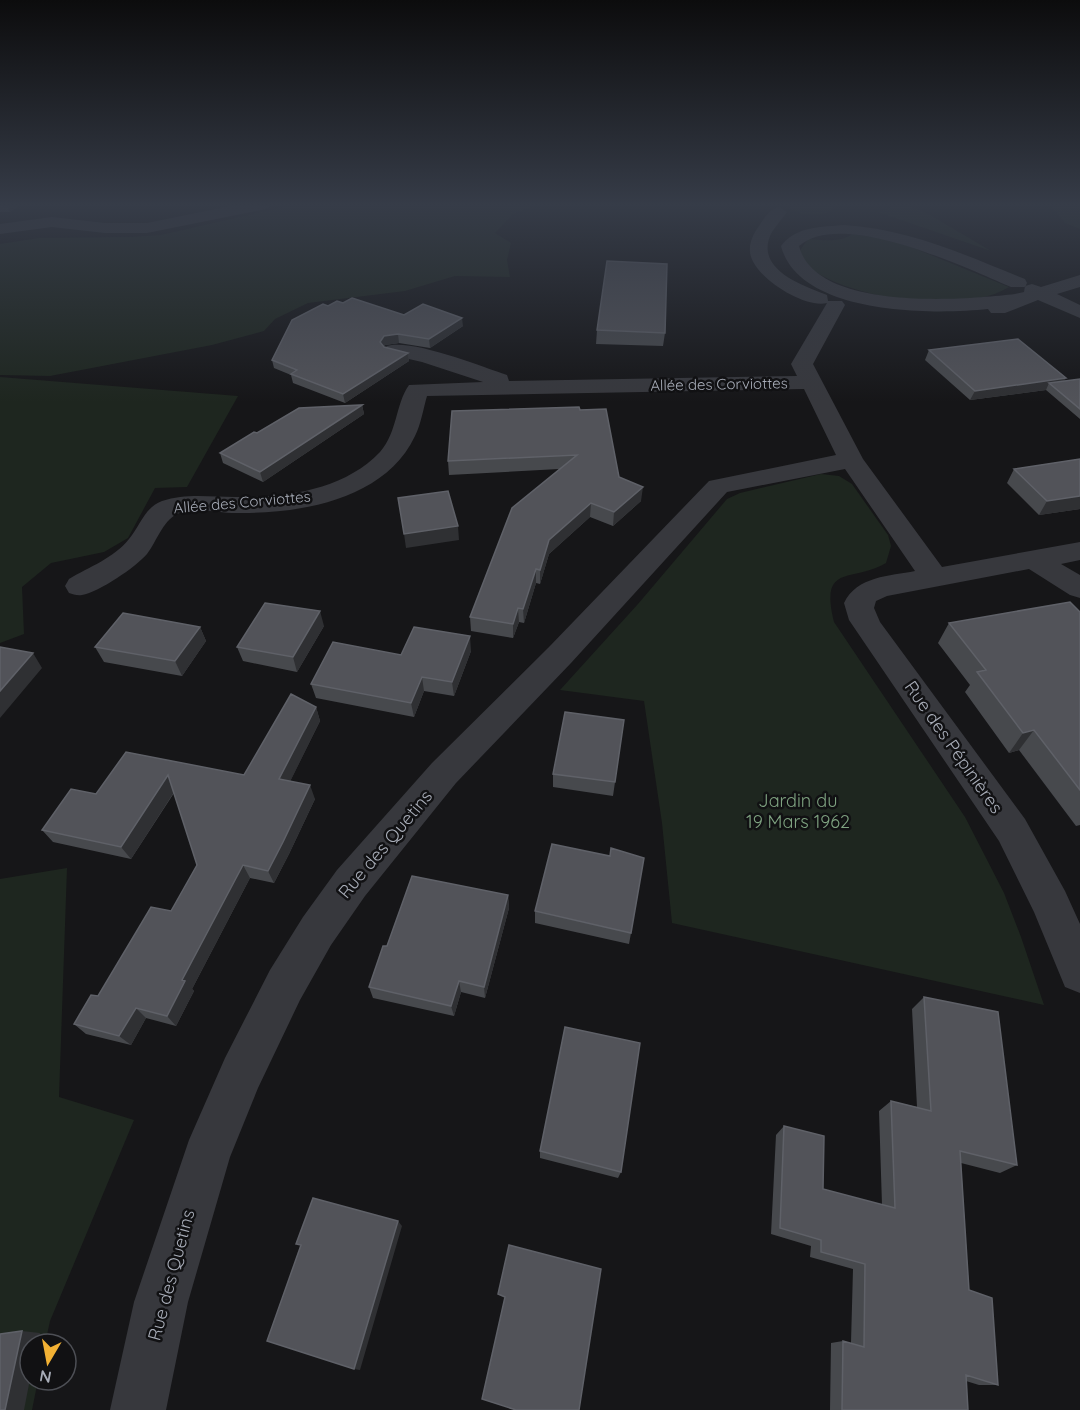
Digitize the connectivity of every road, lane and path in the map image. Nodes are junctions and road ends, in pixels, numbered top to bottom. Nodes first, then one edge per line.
1 (769, 270) edge
2 (785, 270) edge
3 (802, 270) edge
4 (973, 270) edge
5 (988, 270) edge
6 (1025, 270) edge
7 (1080, 281) edge
8 (1018, 292) junction
9 (835, 305) junction
10 (1078, 305) edge
11 (959, 306) junction
12 (394, 350) edge
13 (426, 356) junction
14 (810, 382) junction
15 (520, 387) junction
16 (417, 390) junction
17 (851, 460) junction
18 (1080, 551) edge
19 (1032, 559) junction
20 (935, 578) junction
21 (79, 586) dead end
22 (1080, 588) edge
23 (1080, 972) edge
24 (138, 1410) edge

1 - 9 street
2 - 9 street
3 - 11 street
4 - 8 street
5 - 8 street
6 - 10 street
7 - 8 street
8 - 9 street
8 - 10 street
8 - 11 street
9 - 11 street
9 - 14 street
12 - 13 street, Allée des Corviottes
13 - 15 street, Allée des Corviottes
13 - 16 street, Allée des Corviottes
14 - 15 street, Allée des Corviottes
14 - 17 street
15 - 16 street, Allée des Corviottes
16 - 21 street, Allée des Corviottes
17 - 20 street
17 - 24 street, Rue des Quetins
18 - 19 street
19 - 20 street
19 - 22 street
20 - 23 street, Rue des Pépinières

